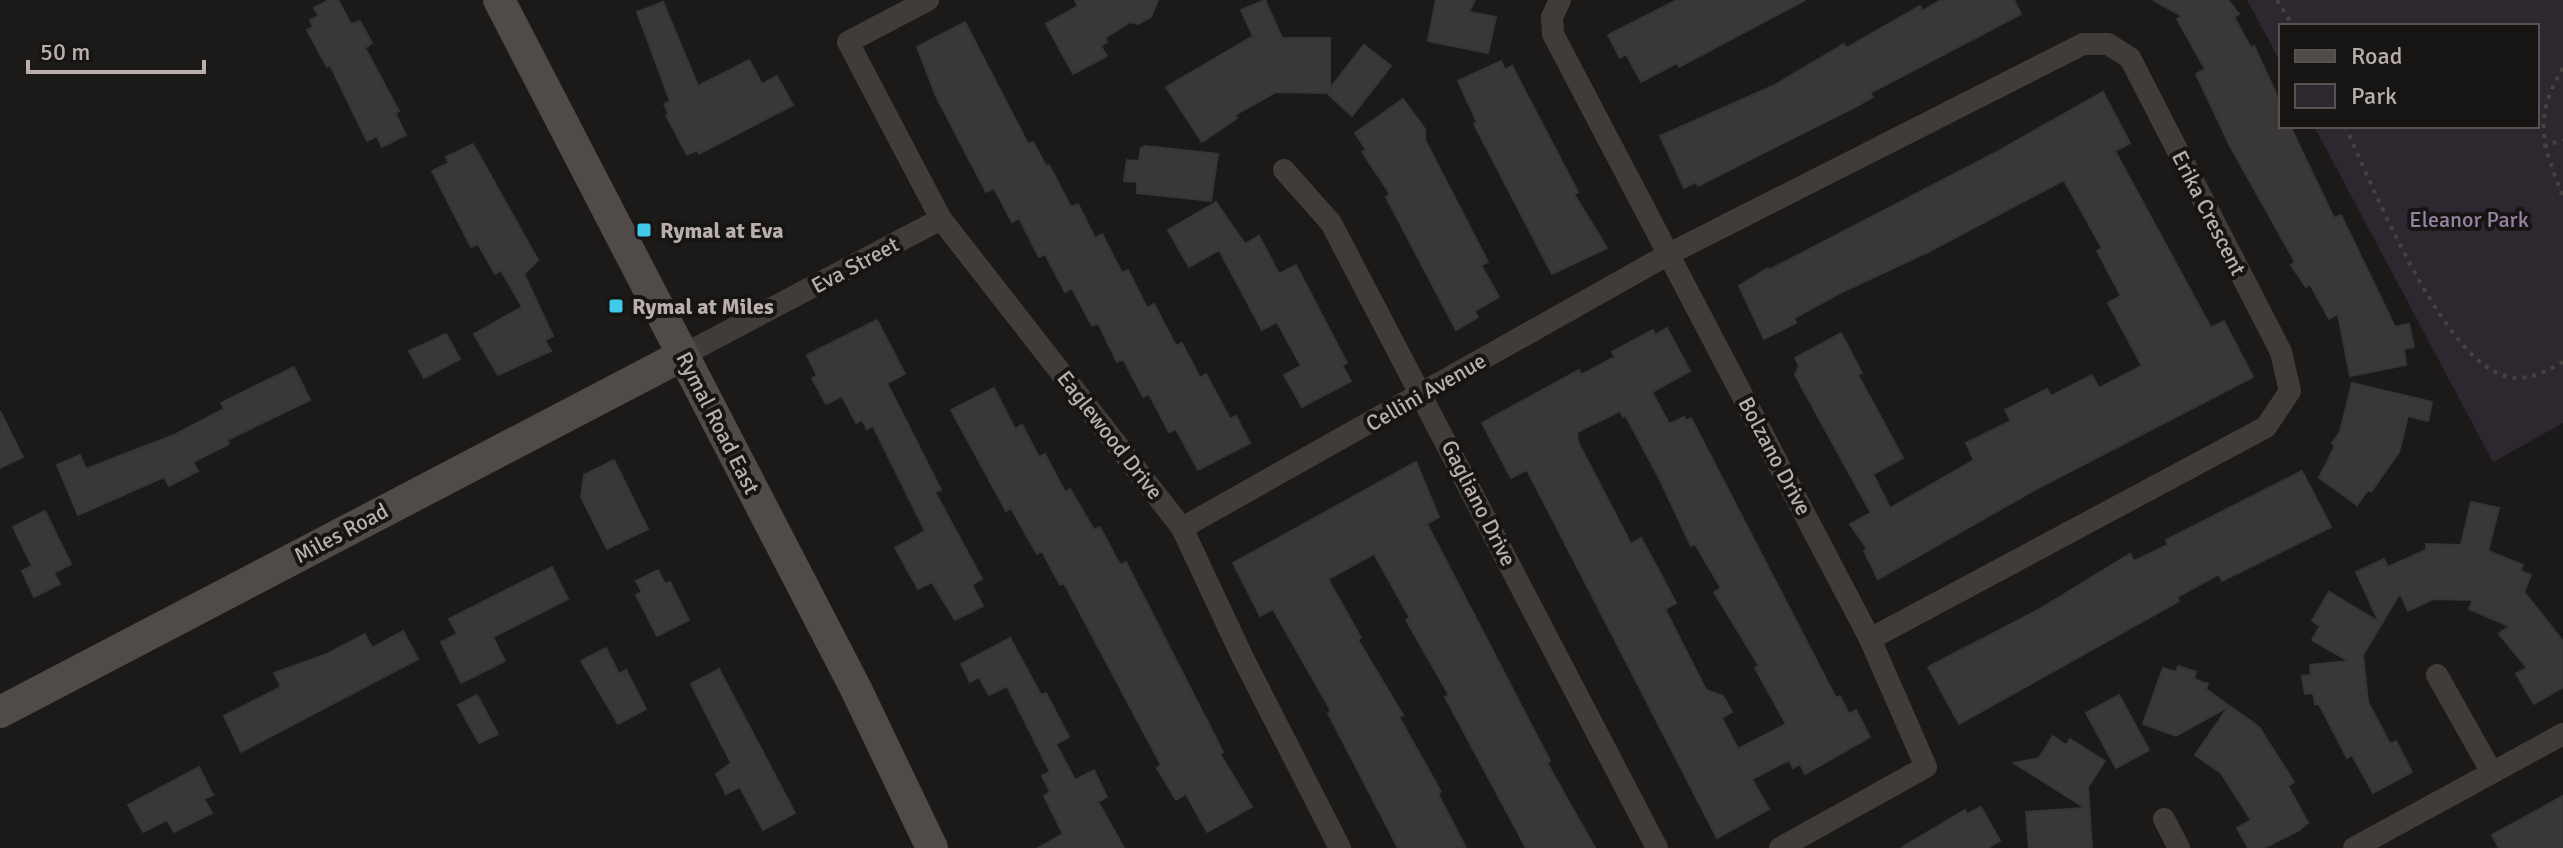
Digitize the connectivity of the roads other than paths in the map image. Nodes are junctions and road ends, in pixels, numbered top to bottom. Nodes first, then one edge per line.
1 (499, 0) edge
2 (928, 0) edge
3 (1560, 0) edge
4 (1284, 170) dead end
5 (941, 219) junction
6 (1669, 254) junction
7 (683, 355) junction
8 (1422, 392) junction
9 (1182, 528) junction
10 (1870, 639) junction
11 (2437, 675) dead end
12 (0, 712) edge
13 (2563, 734) edge
14 (2491, 771) junction
15 (2164, 819) dead end
16 (932, 848) edge
17 (1340, 848) edge
18 (1657, 848) edge
19 (1780, 848) edge
20 (2179, 848) edge
21 (2354, 848) edge

1 - 7 main road, Rymal Road East
2 - 5 street, Eaglewood Drive
3 - 6 street, Bolzano Drive
4 - 8 street, Gagliano Drive
5 - 7 street, Eva Street
5 - 9 street, Eaglewood Drive
6 - 8 street, Cellini Avenue
6 - 10 street, Bolzano Drive
6 - 10 street, Erika Crescent
7 - 12 main road, Miles Road
7 - 16 main road, Rymal Road East
8 - 9 street, Cellini Avenue
8 - 18 street, Gagliano Drive
9 - 17 street, Eaglewood Drive
10 - 19 street, Bolzano Drive
11 - 14 street
13 - 14 street
14 - 21 street
15 - 20 street

